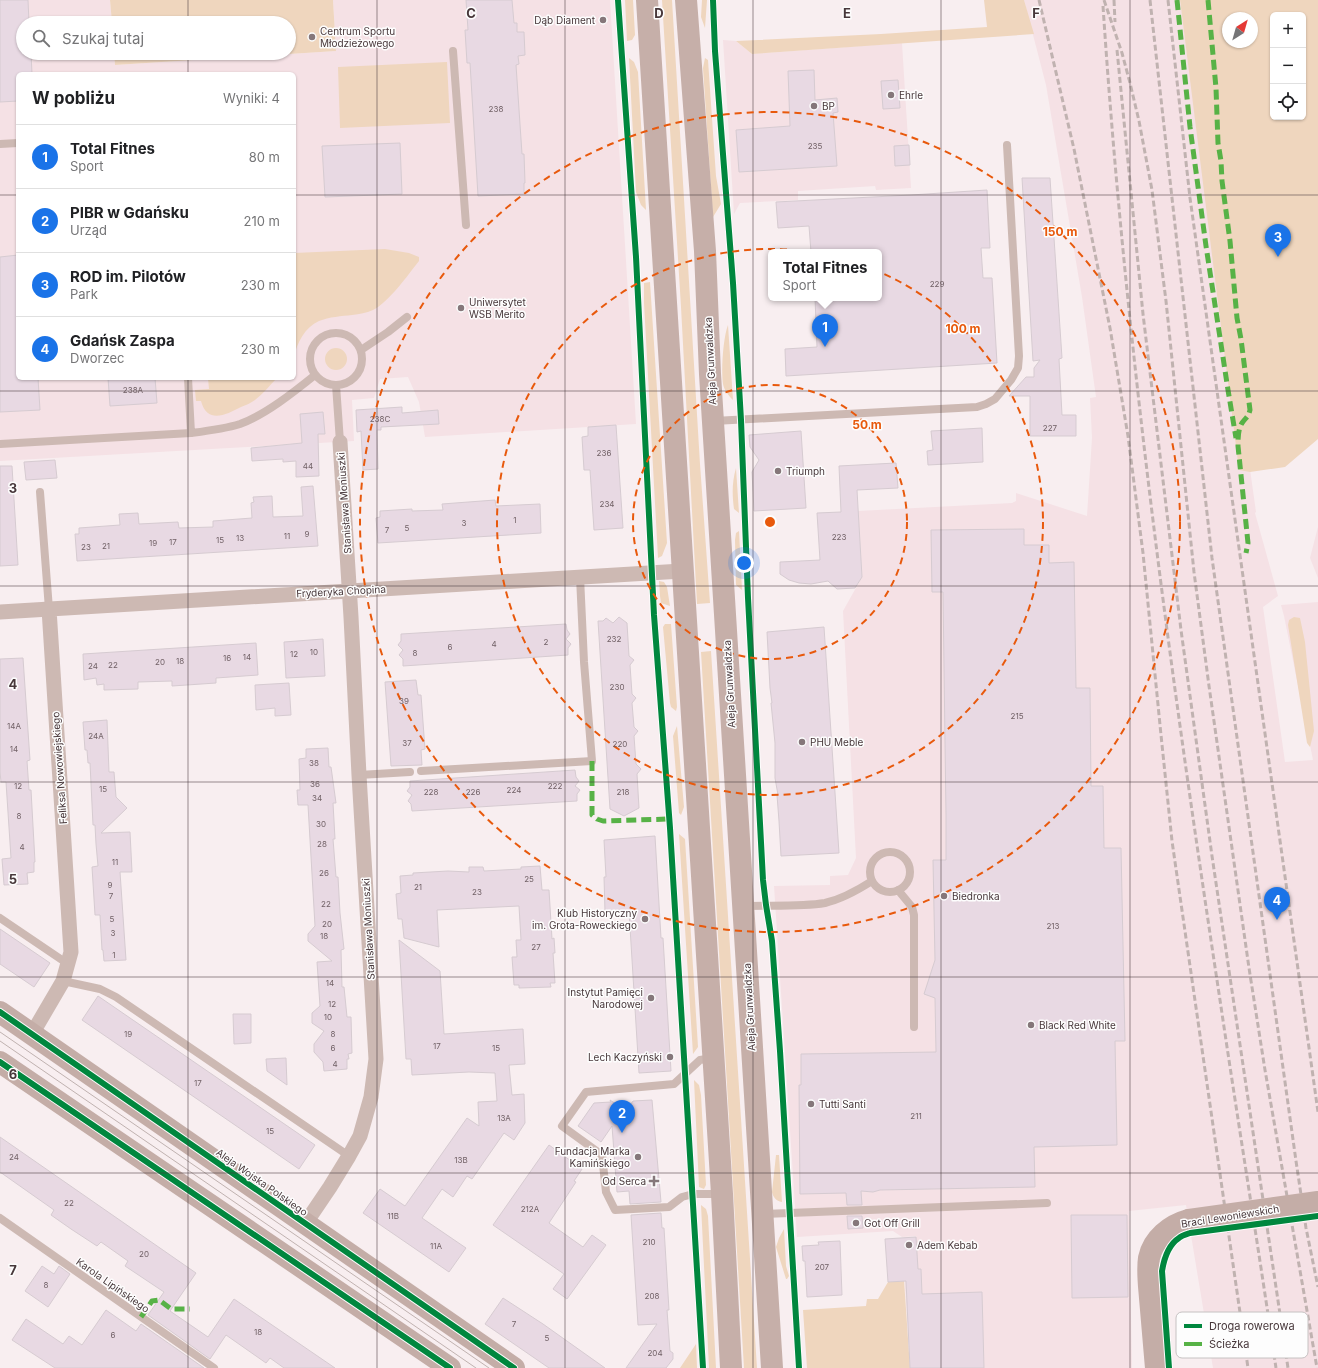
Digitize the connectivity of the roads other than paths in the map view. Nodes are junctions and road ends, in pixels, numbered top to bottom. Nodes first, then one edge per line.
1 (647, 0) edge
2 (686, 0) edge
3 (453, 51) dead end
4 (16, 143) edge
5 (0, 144) edge
6 (1007, 145) dead end
7 (466, 225) dead end
8 (407, 317) dead end
9 (361, 350) junction
10 (315, 375) junction
11 (188, 380) edge
12 (336, 385) junction
13 (713, 422) junction
14 (191, 433) junction
15 (340, 442) joint
16 (0, 444) edge
17 (40, 492) dead end
18 (682, 571) junction
19 (580, 577) junction
20 (348, 591) junction
21 (48, 609) junction
22 (0, 612) edge
23 (422, 771) dead end
24 (410, 772) dead end
25 (359, 775) junction
26 (872, 881) junction
27 (898, 890) junction
28 (743, 906) junction
29 (0, 918) edge
30 (68, 964) junction
31 (63, 981) junction
32 (0, 1012) edge
33 (914, 1027) dead end
34 (32, 1034) junction
35 (713, 1057) junction
36 (0, 1062) edge
37 (349, 1156) junction
38 (722, 1194) junction
39 (1318, 1202) edge
40 (1047, 1203) dead end
41 (762, 1214) junction
42 (0, 1218) edge
43 (305, 1224) junction
44 (443, 1366) edge
45 (214, 1368) edge
46 (514, 1368) edge
47 (731, 1368) edge
48 (772, 1368) edge
49 (1156, 1368) edge

1 - 18 main road
2 - 13 main road, Aleja Grunwaldzka
3 - 7 lane
4 - 5 lane
6 - 13 lane
8 - 9 lane
9 - 10 lane
9 - 12 lane
10 - 12 lane
10 - 14 lane
11 - 14 lane
12 - 15 lane
13 - 28 main road, Aleja Grunwaldzka
14 - 16 lane
15 - 20 street, Stanisława Moniuszki
17 - 21 lane, Feliksa Nowowiejskiego
18 - 19 street, Fryderyka Chopina
18 - 35 main road
19 - 20 street, Fryderyka Chopina
19 - 23 lane
20 - 21 street, Fryderyka Chopina
20 - 25 street, Stanisława Moniuszki
21 - 22 street, Fryderyka Chopina
21 - 30 street, Feliksa Nowowiejskiego
24 - 25 lane
25 - 37 street, Stanisława Moniuszki
26 - 27 lane
26 - 27 lane
26 - 28 lane
27 - 33 lane
28 - 41 main road, Aleja Grunwaldzka
29 - 30 lane
30 - 31 street, Feliksa Nowowiejskiego
31 - 34 street, Feliksa Nowowiejskiego
31 - 37 lane
32 - 34 street, Aleja Wojska Polskiego
34 - 43 street, Aleja Wojska Polskiego
35 - 38 main road
35 - 38 lane
36 - 44 street
37 - 43 street, Stanisława Moniuszki
38 - 47 main road
39 - 49 street, Braci Lewoniewskich, bridge
40 - 41 lane
41 - 48 main road, Aleja Grunwaldzka
42 - 45 lane, Karola Lipińskiego
43 - 46 street, Aleja Wojska Polskiego

